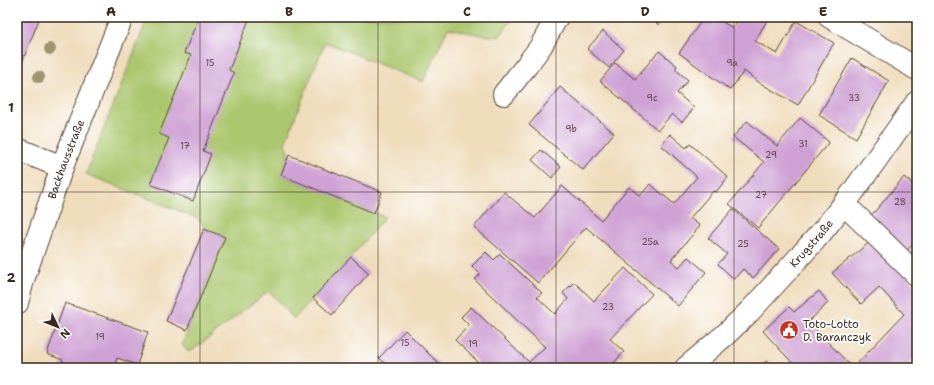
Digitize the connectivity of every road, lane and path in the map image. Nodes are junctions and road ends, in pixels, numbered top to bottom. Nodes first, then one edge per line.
1 (122, 17) edge
2 (557, 17) edge
3 (830, 17) edge
4 (917, 69) edge
5 (504, 94) dead end
6 (917, 102) edge
7 (17, 149) edge
8 (62, 167) junction
9 (844, 204) junction
10 (917, 276) edge
11 (17, 303) edge
12 (686, 368) edge

1 - 8 street, Backhausstraße
2 - 5 street
3 - 4 street
6 - 9 street, Krugstraße
7 - 8 street
8 - 11 street, Backhausstraße
9 - 10 street
9 - 12 street, Krugstraße

